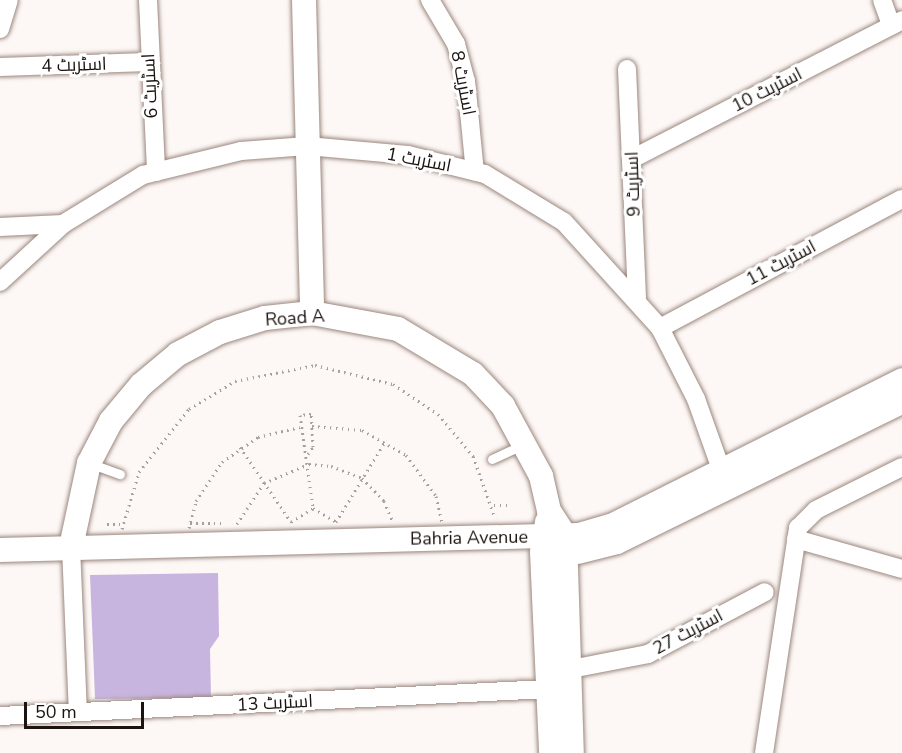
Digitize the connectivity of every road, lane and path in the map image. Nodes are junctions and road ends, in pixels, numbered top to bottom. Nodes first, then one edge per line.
1 (9, 0) edge
2 (148, 0) edge
3 (304, 0) edge
4 (430, 0) edge
5 (882, 0) edge
6 (897, 23) edge
7 (0, 29) edge
8 (148, 62) junction
9 (0, 67) edge
10 (627, 69) dead end
11 (307, 146) junction
12 (632, 159) junction
13 (156, 172) junction
14 (476, 172) junction
15 (902, 199) edge
16 (63, 224) junction
17 (0, 227) edge
18 (0, 282) edge
19 (637, 299) junction
20 (312, 313) junction
21 (660, 328) junction
22 (902, 380) edge
23 (902, 402) edge
24 (312, 426) junction
25 (300, 427) junction
26 (386, 440) junction
27 (526, 443) junction
28 (240, 447) junction
29 (308, 454) junction
30 (492, 459) dead end
31 (89, 464) junction
32 (309, 464) junction
33 (902, 467) edge
34 (722, 472) junction
35 (120, 474) dead end
36 (362, 478) junction
37 (264, 483) junction
38 (509, 505) dead end
39 (313, 508) dead end
40 (291, 522) dead end
41 (336, 522) dead end
42 (107, 524) dead end
43 (444, 538) junction
44 (397, 539) junction
45 (796, 539) junction
46 (234, 543) junction
47 (188, 544) junction
48 (554, 544) junction
49 (0, 550) edge
50 (72, 555) junction
51 (0, 565) edge
52 (902, 569) edge
53 (765, 592) dead end
54 (571, 669) junction
55 (549, 689) junction
56 (78, 712) junction
57 (0, 716) edge
58 (551, 753) edge
59 (572, 753) edge
60 (764, 753) edge

1 - 7 street
2 - 8 street, اسٹریٹ 6
3 - 11 street
4 - 14 street, اسٹریٹ 8
5 - 6 street
6 - 12 street, اسٹریٹ 10
8 - 9 street, اسٹریٹ 4
8 - 13 street, اسٹریٹ 6
10 - 12 street, اسٹریٹ 9
11 - 13 street, اسٹریٹ 1
11 - 14 street, اسٹریٹ 1
11 - 20 street
12 - 19 street, اسٹریٹ 9
13 - 16 street, اسٹریٹ 1
14 - 19 street, اسٹریٹ 1
15 - 21 street, اسٹریٹ 11
16 - 17 street
16 - 18 street, اسٹریٹ 1
19 - 21 street, اسٹریٹ 1
20 - 27 street, Road A
20 - 31 street, Road A
21 - 34 street, اسٹریٹ 1
22 - 34 street, Bahria Avenue
23 - 48 street, Bahria Avenue
24 - 25 path
24 - 26 path
24 - 29 path
25 - 28 path
25 - 29 path
26 - 36 path
26 - 43 path
27 - 30 lane
27 - 48 street, Road A
28 - 37 path
28 - 47 path
29 - 32 path
31 - 35 lane
31 - 50 street, Road A
32 - 36 path
32 - 37 path
32 - 39 path
33 - 45 street
34 - 48 street, Bahria Avenue
36 - 41 path
36 - 44 path
37 - 40 path
37 - 46 path
38 - 42 path
43 - 44 street, Bahria Avenue
43 - 48 street, Bahria Avenue
44 - 46 street, Bahria Avenue
45 - 52 street
45 - 60 street
46 - 47 street, Bahria Avenue
47 - 50 street, Bahria Avenue
48 - 50 street, Bahria Avenue
48 - 54 street, Road A
48 - 55 street, Road A
49 - 50 street, Bahria Avenue
50 - 51 street, Bahria Avenue
50 - 56 street
53 - 54 street, اسٹریٹ 27
54 - 59 street, Road A
55 - 56 street, اسٹریٹ 13
55 - 58 street, Road A
56 - 57 street, اسٹریٹ 13

